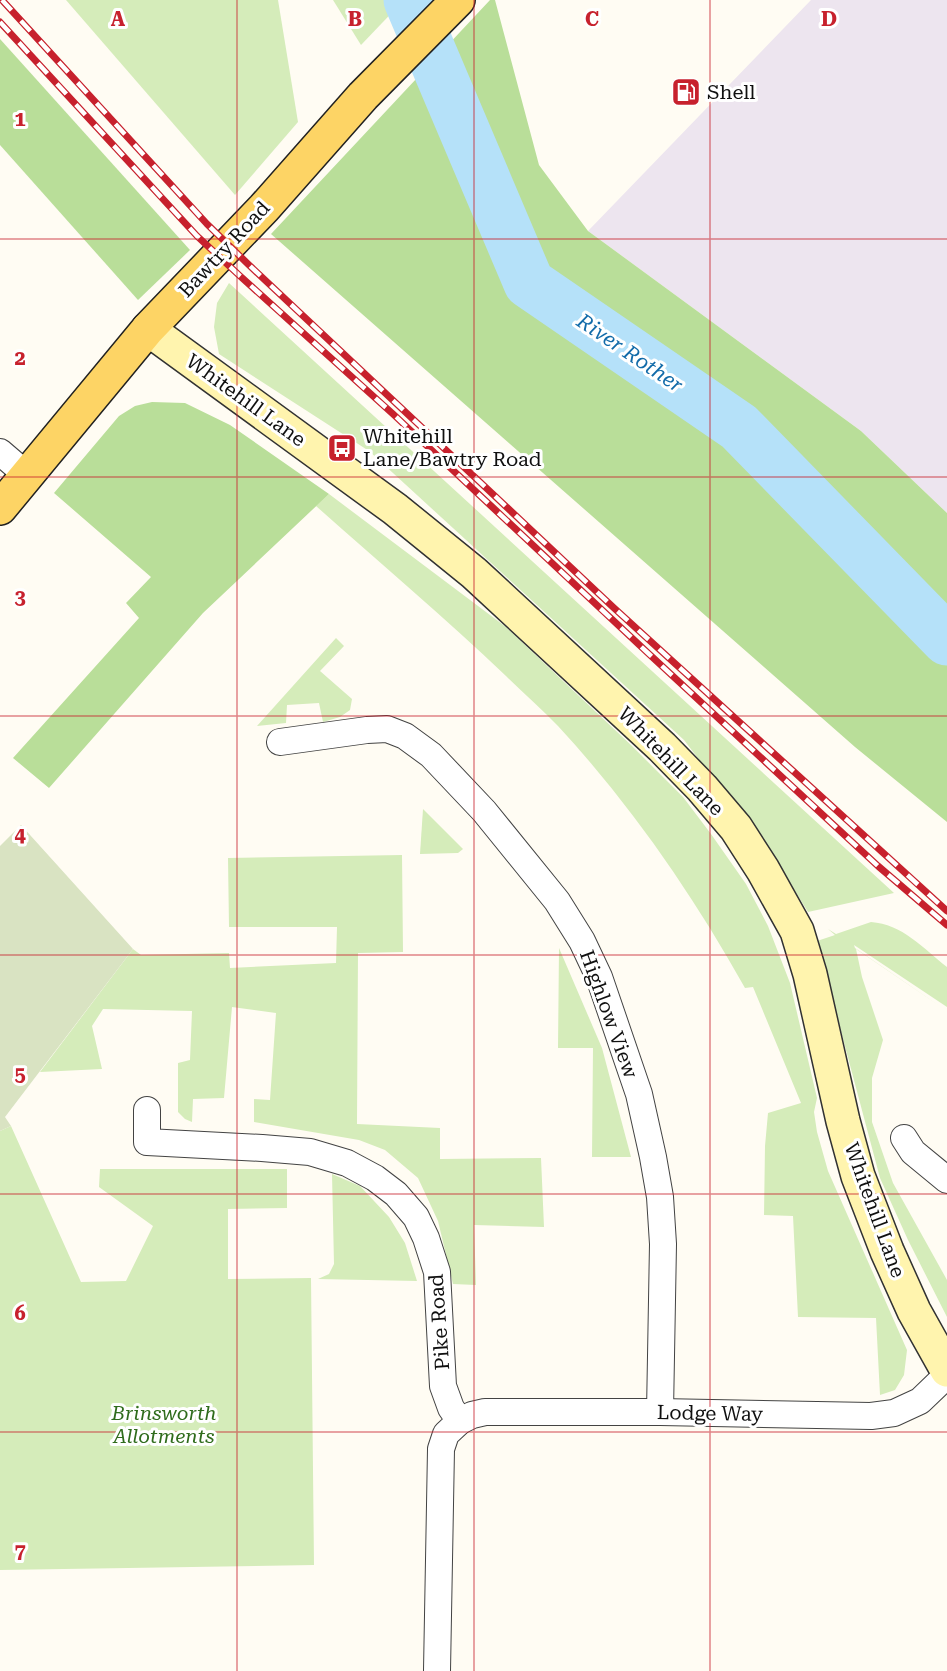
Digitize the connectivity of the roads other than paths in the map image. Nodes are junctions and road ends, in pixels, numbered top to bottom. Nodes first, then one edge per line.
1 (454, 4) edge
2 (148, 329) junction
3 (0, 452) edge
4 (28, 476) junction
5 (0, 508) edge
6 (280, 742) dead end
7 (147, 1110) dead end
8 (904, 1138) dead end
9 (947, 1180) edge
10 (947, 1370) edge
11 (947, 1375) edge
12 (660, 1412) junction
13 (460, 1421) junction
14 (437, 1671) edge

1 - 2 main road, Bawtry Road
2 - 4 main road, Bawtry Road
2 - 10 main road, Whitehill Lane
3 - 4 street
4 - 5 main road, Bawtry Road
6 - 12 street, Highlow View
7 - 13 street, Pike Road
8 - 9 street
11 - 12 street, Lodge Way
12 - 13 street, Lodge Way
13 - 14 street

